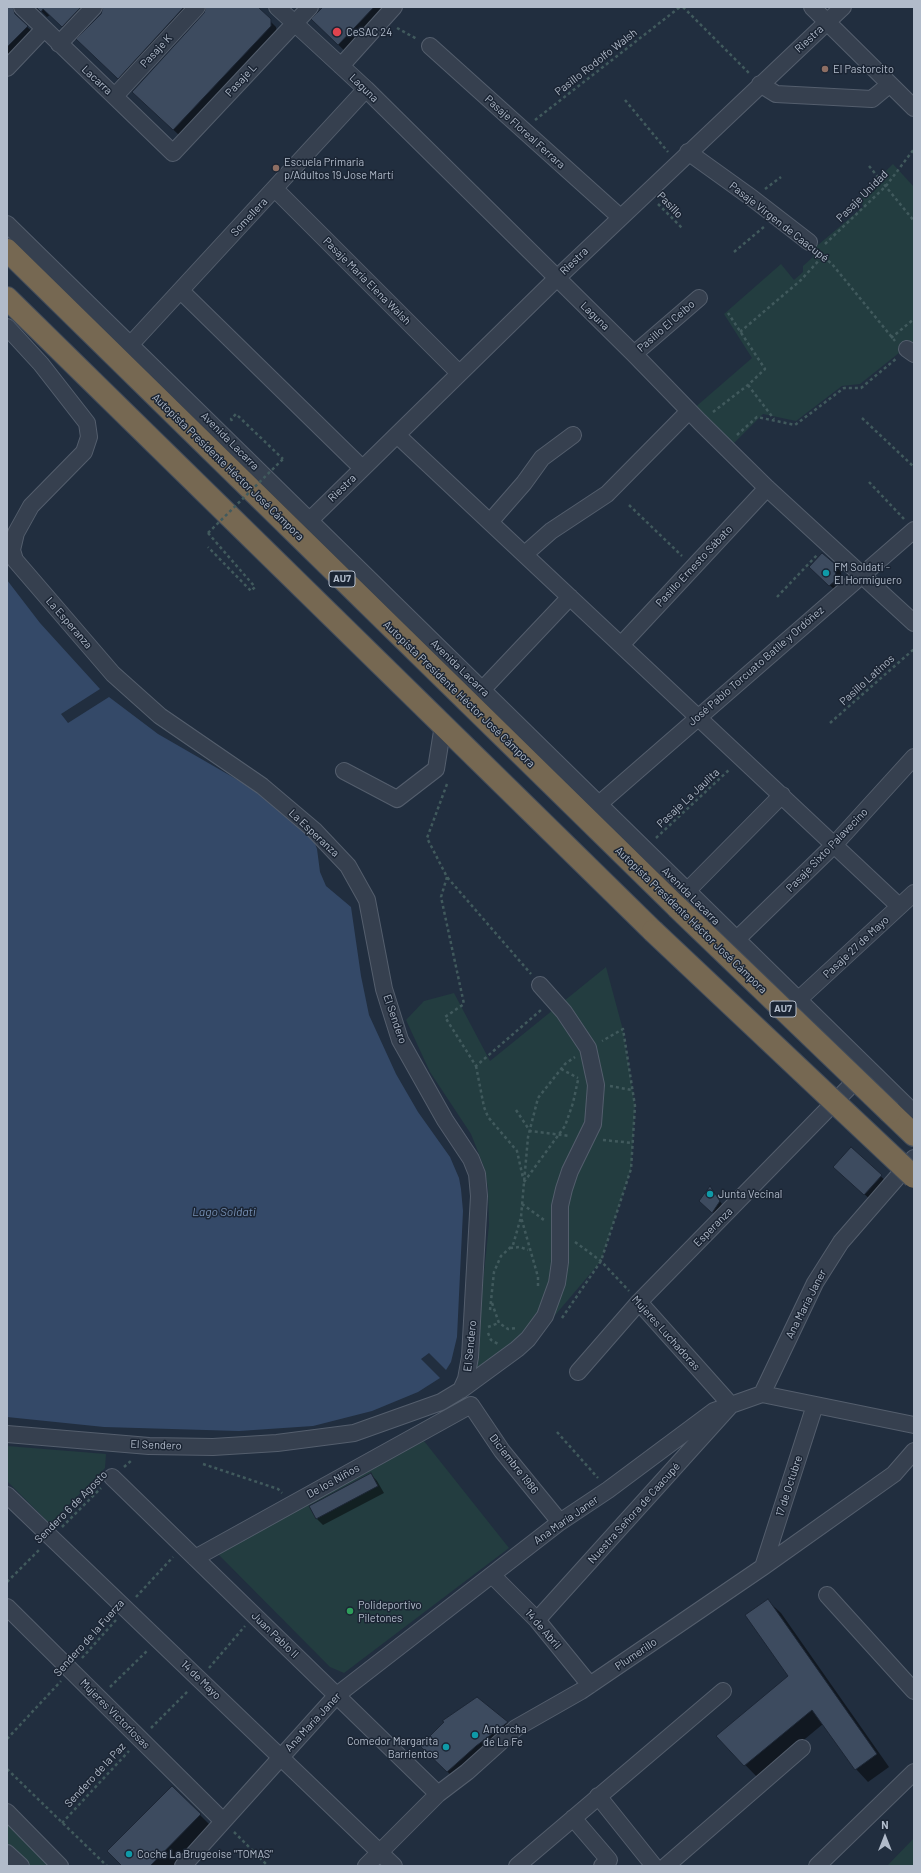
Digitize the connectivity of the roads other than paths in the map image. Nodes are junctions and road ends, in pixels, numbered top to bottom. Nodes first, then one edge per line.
1 (22, 7) edge
2 (94, 7) edge
3 (197, 7) edge
4 (277, 7) edge
5 (310, 7) edge
6 (394, 7) edge
7 (812, 7) edge
8 (843, 7) edge
9 (294, 23) junction
10 (827, 23) junction
11 (44, 29) junction
12 (59, 44) junction
13 (430, 46) road end
14 (341, 66) junction
15 (7, 68) edge
16 (760, 84) junction
17 (890, 84) junction
18 (366, 89) junction
19 (115, 96) junction
20 (914, 108) edge
21 (173, 153) joint
22 (683, 158) junction
23 (275, 189) junction
24 (620, 217) junction
25 (7, 224) edge
26 (813, 247) road end
27 (7, 250) edge
28 (556, 279) junction
29 (181, 292) junction
30 (7, 298) edge
31 (699, 298) dead end
32 (7, 327) edge
33 (132, 344) junction
34 (634, 354) junction
35 (459, 373) junction
36 (694, 417) junction
37 (397, 434) junction
38 (573, 435) dead end
39 (362, 468) junction
40 (767, 488) junction
41 (310, 520) junction
42 (490, 522) junction
43 (914, 530) edge
44 (525, 554) junction
45 (862, 574) junction
46 (570, 597) junction
47 (914, 623) edge
48 (621, 645) junction
49 (482, 690) junction
50 (698, 717) junction
51 (443, 725) junction
52 (914, 757) edge
53 (344, 770) dead end
54 (782, 796) junction
55 (599, 804) junction
56 (834, 845) junction
57 (348, 866) joint
58 (914, 893) edge
59 (682, 899) junction
60 (899, 906) junction
61 (736, 940) junction
62 (540, 985) road end
63 (798, 1000) junction
64 (867, 1068) junction
65 (914, 1113) edge
66 (914, 1135) edge
67 (914, 1158) edge
68 (914, 1177) edge
69 (639, 1302) junction
70 (578, 1372) dead end
71 (461, 1390) junction
72 (762, 1394) junction
73 (470, 1405) joint
74 (731, 1405) junction
75 (815, 1405) junction
76 (914, 1425) edge
77 (7, 1434) edge
78 (914, 1451) edge
79 (112, 1477) road end
80 (7, 1495) edge
81 (560, 1522) junction
82 (195, 1558) junction
83 (763, 1566) junction
84 (492, 1575) junction
85 (827, 1595) dead end
86 (7, 1607) edge
87 (537, 1620) junction
88 (590, 1685) junction
89 (723, 1691) dead end
90 (914, 1692) edge
91 (337, 1695) junction
92 (802, 1748) dead end
93 (281, 1757) junction
94 (914, 1772) edge
95 (438, 1794) junction
96 (598, 1796) junction
97 (7, 1812) edge
98 (572, 1818) junction
99 (223, 1821) junction
100 (380, 1852) junction
101 (7, 1853) edge
102 (608, 1864) edge
103 (21, 1866) edge
104 (60, 1866) edge
105 (183, 1866) edge
106 (366, 1866) edge
107 (394, 1866) edge
108 (517, 1866) edge
109 (654, 1866) edge
110 (666, 1866) edge
111 (817, 1866) edge

1 - 11 street, Lacarra
2 - 12 street
3 - 19 street, Pasaje K
4 - 9 street, Laguna
5 - 9 street, Pasaje L
6 - 14 street
7 - 10 street
8 - 10 street, Riestra
9 - 14 street, Laguna
9 - 21 street, Pasaje L
10 - 16 street, Riestra
10 - 17 street
11 - 12 street, Lacarra
11 - 15 street
12 - 19 street, Lacarra
13 - 24 street, Pasaje Floreal Ferrara
14 - 18 street, Laguna
16 - 17 street
16 - 22 street, Riestra
17 - 20 street
18 - 23 street, Somellera
18 - 28 street, Laguna
19 - 21 street, Lacarra
22 - 24 street, Riestra
22 - 26 street, Pasaje Virgen de Caacupé
23 - 29 street, Somellera
23 - 35 street, Pasaje María Elena Walsh
24 - 28 street, Riestra
25 - 33 street, Avenida Lacarra
27 - 59 highway, Autopista Presidente Héctor José Cámpora / AU7
28 - 34 street, Laguna
28 - 35 street, Riestra
29 - 33 street, Somellera
29 - 39 street
30 - 51 highway
31 - 34 street, Pasillo El Ceibo
32 - 57 street, La Esperanza
33 - 41 street, Avenida Lacarra
34 - 36 street, Laguna
35 - 37 street, Riestra
36 - 40 street, Laguna
36 - 44 street
37 - 39 street, Riestra
37 - 42 street
38 - 42 street
39 - 41 street, Riestra
40 - 45 street, Laguna
40 - 48 street, Pasillo Ernesto Sábato
41 - 49 street, Avenida Lacarra
42 - 44 street
43 - 45 street, José Pablo Torcuato Batlle y Ordóñez
44 - 46 street
45 - 47 street, Laguna
45 - 50 street, José Pablo Torcuato Batlle y Ordóñez
46 - 48 street
46 - 49 street
48 - 50 street
49 - 55 street, Avenida Lacarra
50 - 54 street
50 - 55 street, José Pablo Torcuato Batlle y Ordóñez
51 - 53 street
51 - 68 highway, bridge
52 - 56 street, Pasaje Sixto Palavecino
54 - 56 street
54 - 59 street
55 - 59 street, Avenida Lacarra
56 - 60 street
56 - 61 street, Pasaje Sixto Palavecino
57 - 71 street, El Sendero
58 - 60 street, Pasaje 27 de Mayo
59 - 61 street, Avenida Lacarra
59 - 66 highway, Autopista Presidente Héctor José Cámpora / AU7, bridge
60 - 63 street, Pasaje 27 de Mayo
61 - 63 street, Avenida Lacarra
62 - 71 street
63 - 64 street, Avenida Lacarra
64 - 65 street, Avenida Lacarra
64 - 69 street, Esperanza
67 - 72 street, Ana María Janer
69 - 70 street, Esperanza
69 - 74 street, Mujeres Luchadoras
71 - 77 street, El Sendero
72 - 74 street, Ana María Janer
72 - 75 street
73 - 81 street, Diciembre 1986
73 - 82 street, De los Niños
74 - 81 street, Ana María Janer
74 - 87 street, Nuestra Señora de Caacupé
75 - 76 street
75 - 83 street, 17 de Octubre
78 - 83 street, Plumerillo
79 - 82 street, Juan Pablo II
80 - 93 street, 14 de Mayo
81 - 84 street, Ana María Janer
82 - 91 street, Juan Pablo II
83 - 88 street, Plumerillo
84 - 87 street, 14 de Abril
84 - 91 street, Ana María Janer
85 - 90 street
86 - 99 street, Mujeres Victoriosas
87 - 88 street, 14 de Abril
88 - 95 street, Plumerillo
89 - 96 street
91 - 93 street, Ana María Janer
91 - 95 street, Juan Pablo II
92 - 110 street
93 - 99 street, Ana María Janer
93 - 100 street, 14 de Mayo
94 - 111 street
95 - 100 street, Plumerillo
96 - 98 street
96 - 109 street
97 - 104 street
98 - 102 street
98 - 108 street
99 - 105 street, Ana María Janer
100 - 106 street, Plumerillo
100 - 107 street, 14 de Mayo
101 - 103 street

